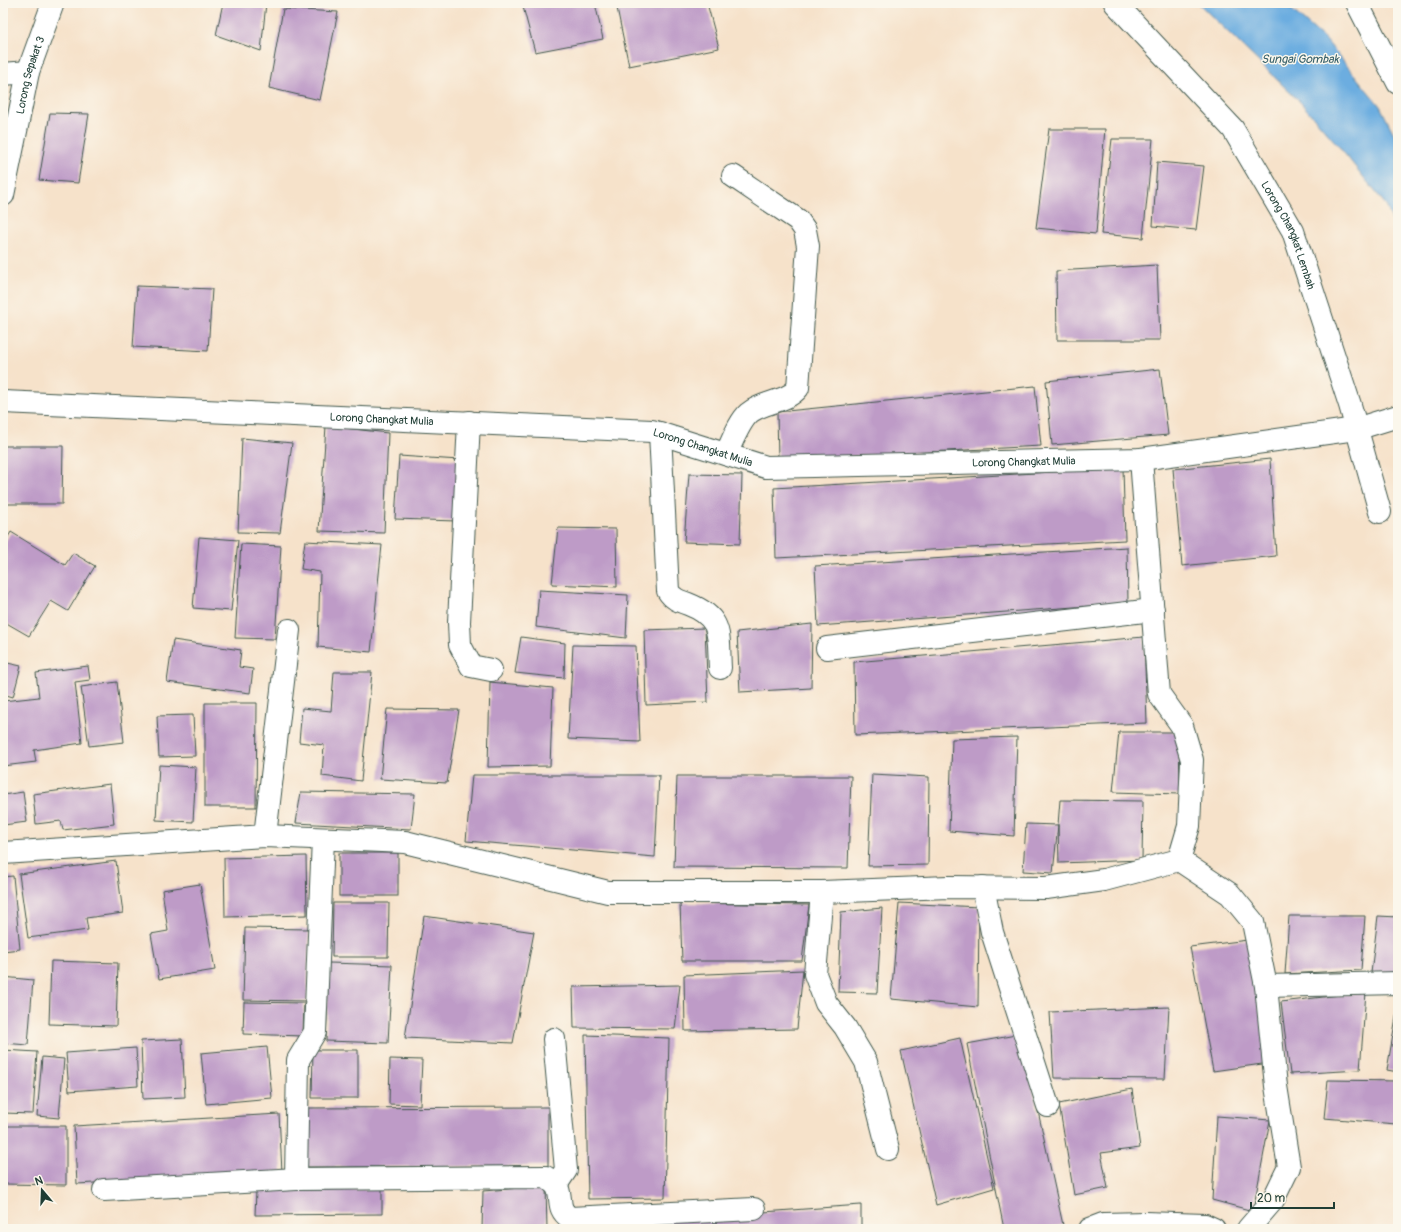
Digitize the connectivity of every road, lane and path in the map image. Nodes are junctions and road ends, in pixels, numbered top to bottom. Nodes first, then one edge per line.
1 (53, 3) edge
2 (1115, 3) edge
3 (1357, 3) edge
4 (28, 72) junction
5 (3, 74) edge
6 (1398, 83) edge
7 (733, 176) dead end
8 (3, 195) edge
9 (3, 402) edge
10 (1398, 416) edge
11 (469, 422) junction
12 (1366, 426) junction
13 (660, 433) junction
14 (726, 454) junction
15 (1141, 459) junction
16 (1380, 512) dead end
17 (1152, 610) junction
18 (289, 630) dead end
19 (827, 648) dead end
20 (720, 668) dead end
21 (491, 670) dead end
22 (266, 836) junction
23 (323, 840) junction
24 (3, 853) edge
25 (1179, 860) junction
26 (983, 887) junction
27 (822, 892) junction
28 (1398, 983) edge
29 (1266, 986) junction
30 (554, 1038) dead end
31 (1048, 1106) dead end
32 (888, 1149) dead end
33 (296, 1179) junction
34 (556, 1185) junction
35 (104, 1190) dead end
36 (754, 1210) dead end
37 (1090, 1229) edge
38 (1214, 1229) edge
39 (1248, 1229) edge

1 - 4 street, Lorong Sepakat 3
2 - 12 street, Lorong Changkat Lembah
3 - 6 street
4 - 5 street
4 - 8 street, Lorong Sepakat 3
7 - 14 street
9 - 11 street, Lorong Changkat Mulia
10 - 12 street, Lorong Changkat Mulia
11 - 13 street, Lorong Changkat Mulia
11 - 21 street
12 - 15 street, Lorong Changkat Mulia
12 - 16 street, Lorong Changkat Lembah
13 - 14 street, Lorong Changkat Mulia
13 - 20 street
14 - 15 street, Lorong Changkat Mulia
15 - 17 street
17 - 19 street
17 - 25 street
18 - 22 street
22 - 23 street
22 - 24 street
23 - 27 street
23 - 33 street
25 - 26 street
25 - 29 street
26 - 27 street
26 - 31 street
27 - 32 street
28 - 29 street
29 - 39 street
30 - 34 street
33 - 34 street
33 - 35 street
34 - 36 street
37 - 38 street

